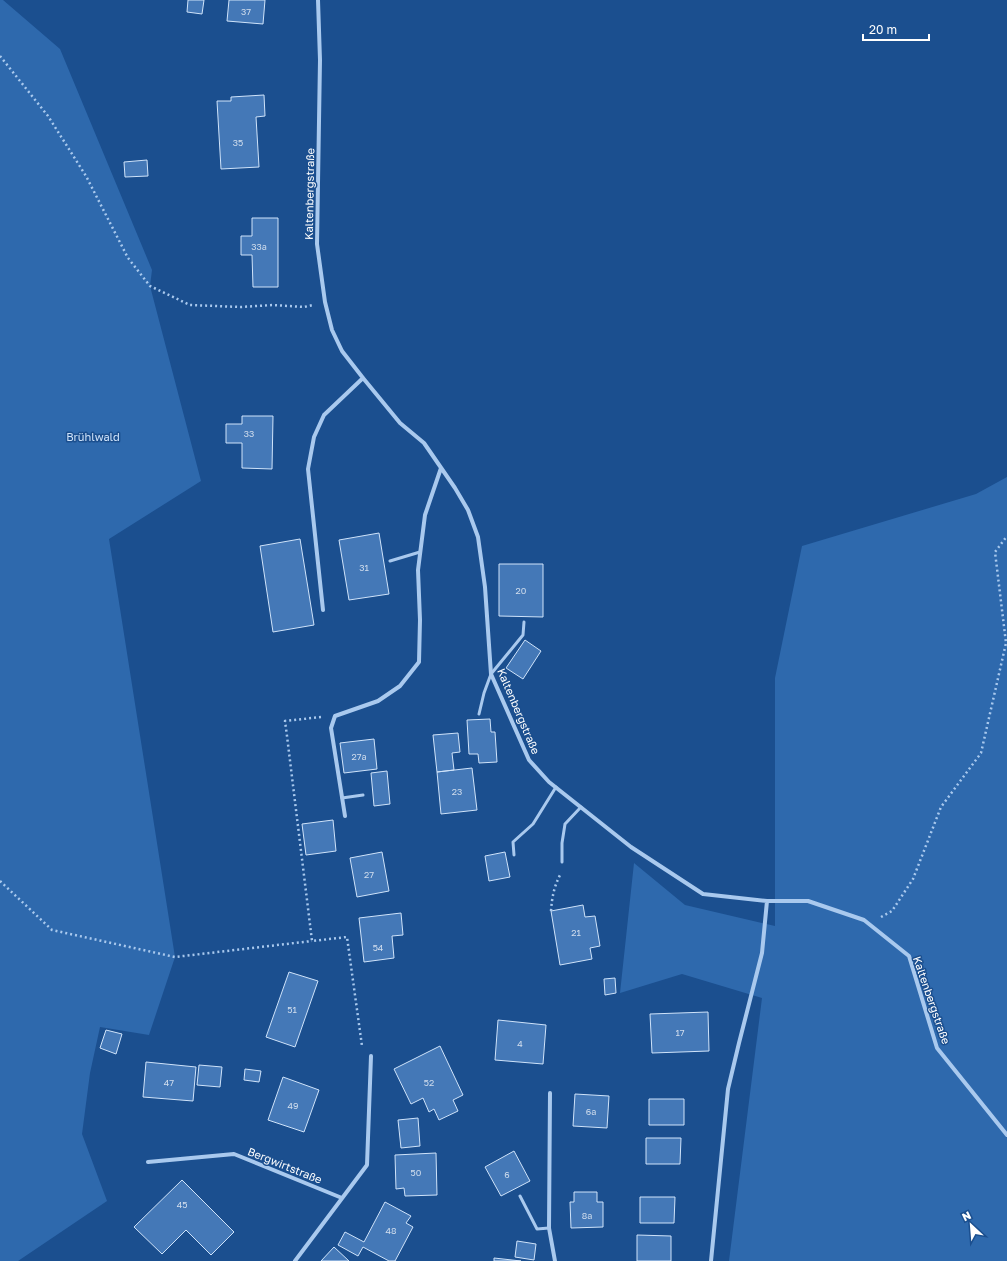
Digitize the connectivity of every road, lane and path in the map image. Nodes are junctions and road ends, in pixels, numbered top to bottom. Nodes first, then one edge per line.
1 (318, 0) edge
2 (0, 56) edge
3 (325, 302) junction
4 (363, 378) junction
5 (441, 468) junction
6 (1007, 536) edge
7 (420, 552) junction
8 (390, 561) dead end
9 (322, 610) dead end
10 (524, 622) dead end
11 (491, 674) junction
12 (479, 714) dead end
13 (335, 716) junction
14 (556, 787) junction
15 (363, 796) dead end
16 (342, 798) junction
17 (581, 807) junction
18 (345, 816) dead end
19 (514, 855) dead end
20 (562, 862) joint
21 (0, 881) edge
22 (767, 902) junction
23 (551, 911) dead end
24 (864, 920) junction
25 (312, 941) junction
26 (371, 1056) joint
27 (550, 1093) dead end
28 (1007, 1135) edge
29 (148, 1162) dead end
30 (520, 1196) dead end
31 (342, 1198) junction
32 (549, 1228) junction
33 (295, 1261) edge
34 (555, 1261) edge
35 (711, 1261) edge

1 - 3 street, Kaltenbergstraße
2 - 3 path
3 - 4 street, Kaltenbergstraße
4 - 5 street, Kaltenbergstraße
4 - 9 street
5 - 7 street
5 - 11 street, Kaltenbergstraße
6 - 24 path
7 - 8 lane
7 - 13 street
10 - 11 lane
11 - 12 lane
11 - 14 street, Kaltenbergstraße
13 - 16 street
13 - 25 path
14 - 17 street, Kaltenbergstraße
14 - 19 lane
15 - 16 lane
16 - 18 street
17 - 20 lane
17 - 22 street, Kaltenbergstraße
20 - 23 path
21 - 25 path
22 - 24 street, Kaltenbergstraße
22 - 35 street
24 - 28 street, Kaltenbergstraße
25 - 26 path
26 - 31 street
27 - 32 street
29 - 31 street, Bergwirtstraße
30 - 32 lane
31 - 33 street
32 - 34 street

